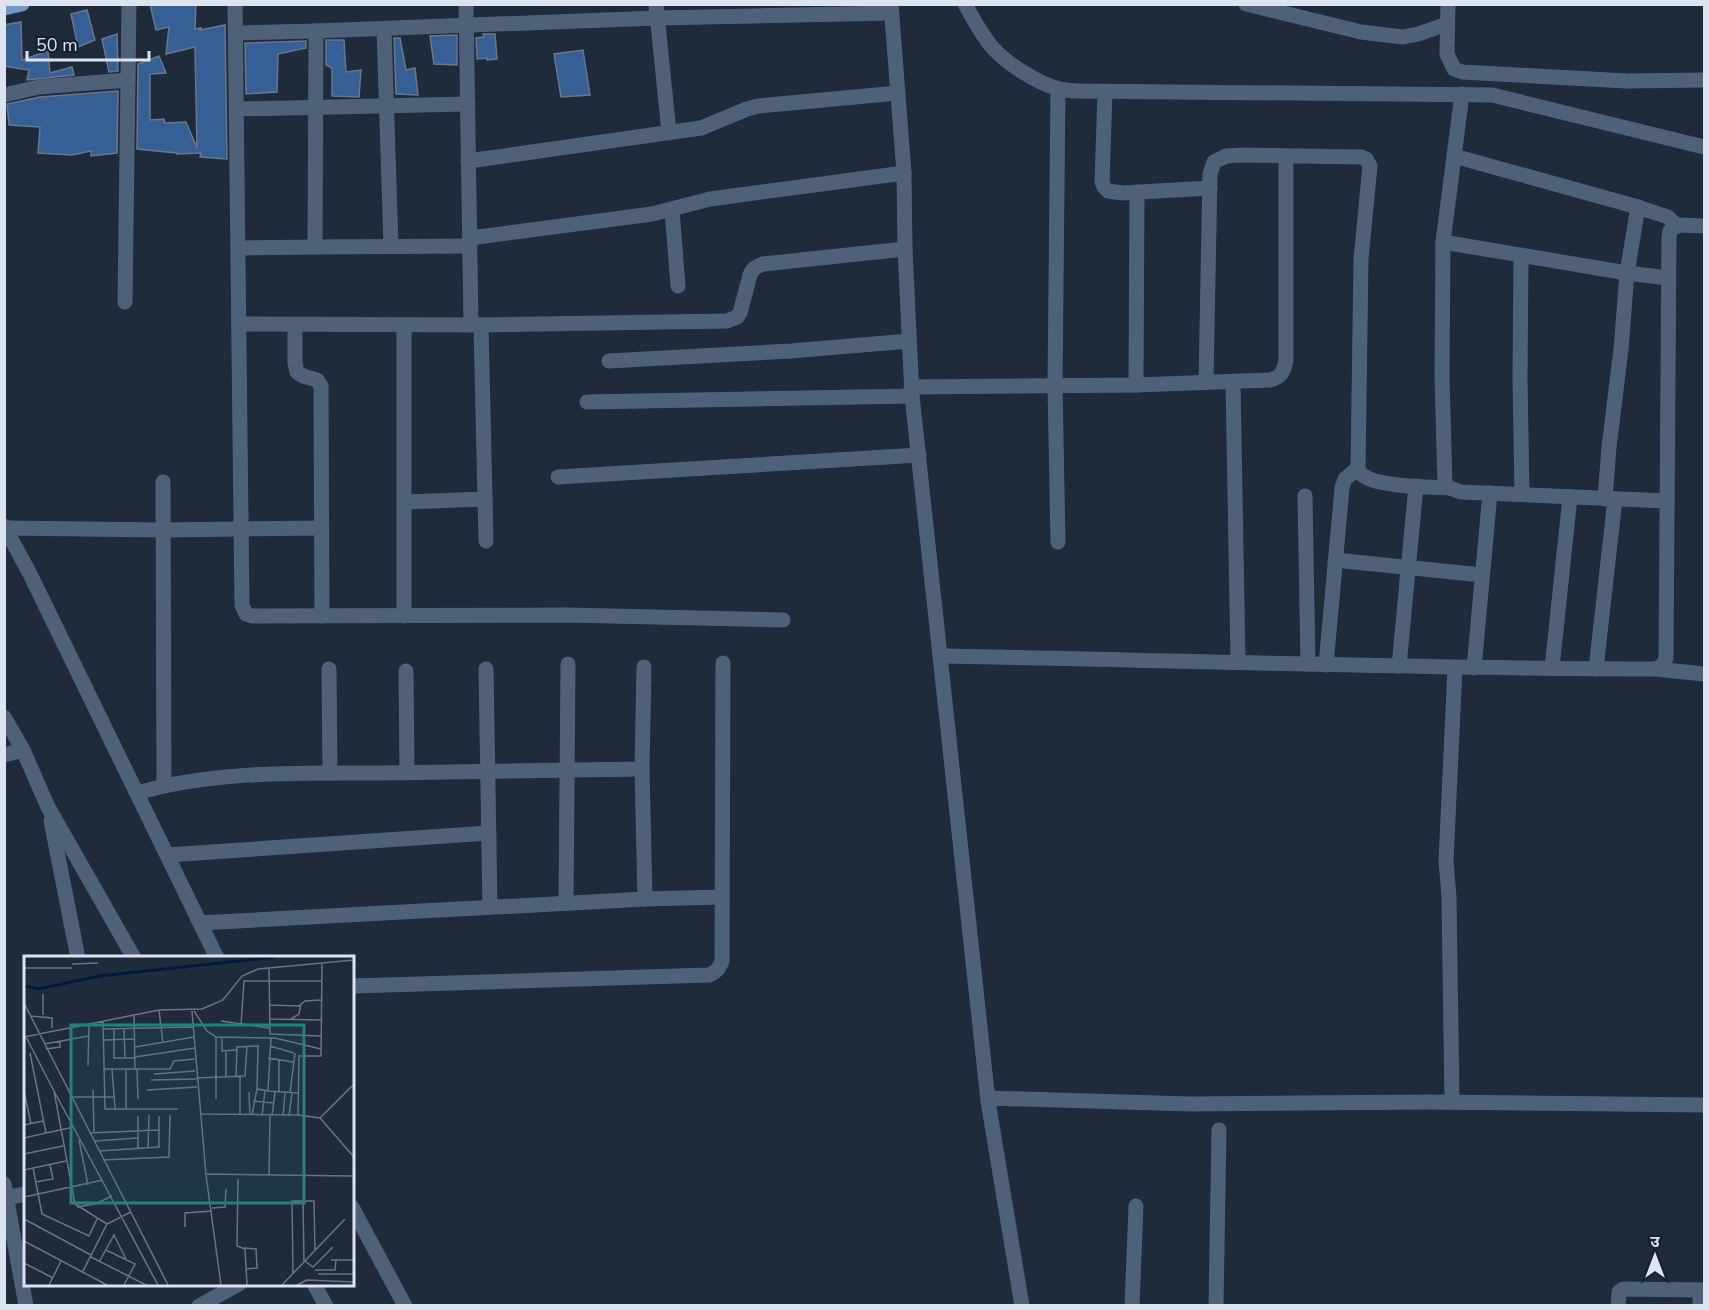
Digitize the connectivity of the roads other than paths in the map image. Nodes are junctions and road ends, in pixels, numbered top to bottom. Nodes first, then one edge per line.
1 (21, 4) edge
2 (129, 4) edge
3 (235, 4) edge
4 (466, 4) edge
5 (964, 4) edge
6 (1246, 4) edge
7 (1448, 4) edge
8 (4, 8) edge
9 (892, 9) edge
10 (656, 11) edge
11 (1447, 24) junction
12 (467, 26) junction
13 (384, 29) junction
14 (316, 31) junction
15 (236, 33) junction
16 (128, 80) junction
17 (1704, 80) edge
18 (1058, 89) junction
19 (1105, 92) junction
20 (898, 93) junction
21 (1462, 94) junction
22 (4, 95) edge
23 (468, 104) junction
24 (316, 107) junction
25 (387, 107) junction
26 (237, 109) junction
27 (669, 133) junction
28 (1704, 147) edge
29 (1286, 156) junction
30 (1454, 156) junction
31 (468, 161) junction
32 (904, 173) junction
33 (1210, 188) junction
34 (1137, 192) junction
35 (1638, 207) junction
36 (672, 210) junction
37 (1677, 226) junction
38 (1704, 226) edge
39 (470, 242) junction
40 (1443, 242) junction
41 (391, 246) junction
42 (315, 247) junction
43 (239, 248) junction
44 (905, 249) junction
45 (1521, 255) junction
46 (1627, 273) junction
47 (1668, 278) junction
48 (678, 286) dead end
49 (125, 302) dead end
50 (239, 324) junction
51 (295, 325) junction
52 (404, 325) junction
53 (476, 325) junction
54 (909, 340) junction
55 (609, 362) dead end
56 (1206, 381) junction
57 (1233, 381) junction
58 (1054, 385) junction
59 (1136, 385) junction
60 (912, 391) junction
61 (587, 402) dead end
62 (919, 455) junction
63 (1358, 468) junction
64 (558, 477) dead end
65 (163, 482) dead end
66 (1416, 486) junction
67 (1450, 488) junction
68 (1490, 493) junction
69 (1522, 495) junction
70 (1305, 496) dead end
71 (1570, 497) junction
72 (485, 498) junction
73 (1610, 499) junction
74 (1667, 501) junction
75 (404, 502) junction
76 (5, 527) edge
77 (322, 528) junction
78 (163, 530) junction
79 (240, 530) junction
80 (486, 541) dead end
81 (1058, 542) dead end
82 (1335, 560) junction
83 (1408, 568) junction
84 (1482, 575) junction
85 (322, 616) junction
86 (404, 616) junction
87 (783, 620) dead end
88 (940, 656) junction
89 (1238, 661) junction
90 (723, 663) dead end
91 (568, 664) dead end
92 (1308, 664) junction
93 (1326, 665) junction
94 (1399, 666) junction
95 (644, 667) dead end
96 (1659, 667) junction
97 (1455, 668) junction
98 (1474, 668) junction
99 (1552, 668) junction
100 (329, 669) dead end
101 (486, 669) dead end
102 (1596, 669) junction
103 (406, 671) dead end
104 (1704, 672) edge
105 (4, 717) edge
106 (23, 750) junction
107 (4, 755) edge
108 (642, 769) junction
109 (568, 770) junction
110 (407, 772) junction
111 (489, 772) junction
112 (330, 773) junction
113 (164, 785) junction
114 (137, 793) junction
115 (48, 807) junction
116 (489, 833) junction
117 (167, 855) junction
118 (722, 897) junction
119 (645, 899) junction
120 (566, 903) junction
121 (490, 907) junction
122 (200, 923) junction
123 (78, 956) edge
124 (133, 956) edge
125 (216, 956) edge
126 (354, 986) edge
127 (988, 1098) junction
128 (1452, 1102) junction
129 (1704, 1105) edge
130 (1219, 1130) dead end
131 (5, 1193) edge
132 (24, 1194) edge
133 (1136, 1206) dead end
134 (354, 1211) edge
135 (235, 1286) edge
136 (315, 1286) edge
137 (1701, 1295) edge
138 (26, 1305) edge
139 (199, 1305) edge
140 (326, 1305) edge
141 (405, 1305) edge
142 (1022, 1305) edge
143 (1132, 1305) edge
144 (1216, 1305) edge
145 (1618, 1305) edge

1 - 8 main road
2 - 16 street
3 - 15 street
4 - 12 street
5 - 18 street
6 - 11 street
7 - 11 street
9 - 10 street
9 - 20 street
10 - 12 street
10 - 27 street
11 - 17 street
12 - 13 street
12 - 23 street
13 - 14 street
13 - 25 street
14 - 15 street
14 - 24 street
15 - 26 street
16 - 22 street
16 - 49 street
18 - 19 street
18 - 58 street
19 - 21 street
19 - 34 street
20 - 27 street
20 - 32 street
21 - 28 street
21 - 30 street
23 - 25 street
23 - 31 street
24 - 25 street
24 - 26 street
24 - 42 street
25 - 41 street
26 - 43 street
27 - 31 street
29 - 33 street
29 - 57 street
29 - 63 street
30 - 35 street
30 - 40 street
31 - 39 street
32 - 36 street
32 - 44 street
33 - 34 street
33 - 56 street
34 - 59 street
35 - 37 street
35 - 46 street
36 - 39 street
36 - 48 street
37 - 38 street
37 - 47 street
39 - 41 street
39 - 53 street
40 - 45 street
40 - 67 street
41 - 42 street
42 - 43 street
43 - 50 street
44 - 53 street
44 - 54 street
45 - 46 street
45 - 69 street
46 - 47 street
46 - 73 street
47 - 74 street
50 - 51 street
50 - 79 street
51 - 52 street
51 - 77 street
52 - 53 street
52 - 75 street
53 - 72 street
54 - 55 street
54 - 60 street
56 - 57 street
56 - 59 street
57 - 89 street
58 - 59 street
58 - 60 street
58 - 81 street
60 - 61 street
60 - 62 street
62 - 64 street
62 - 88 street
63 - 66 street
63 - 82 street
65 - 78 street
66 - 67 street
66 - 83 street
67 - 68 street
68 - 69 street
68 - 84 street
69 - 71 street
70 - 92 street
71 - 73 street
71 - 99 street
72 - 75 street
72 - 80 street
73 - 74 street
73 - 102 street
74 - 96 street
75 - 86 street
76 - 78 street
76 - 114 street
77 - 79 street
77 - 85 street
78 - 79 street
78 - 113 street
79 - 85 street
82 - 83 street
82 - 93 street
83 - 84 street
83 - 94 street
84 - 98 street
85 - 86 street
86 - 87 street
88 - 89 street
88 - 127 street
89 - 92 street
90 - 118 street
91 - 109 street
92 - 93 street
93 - 94 street
94 - 97 street
95 - 108 street
96 - 102 street
96 - 104 street
97 - 98 street
97 - 128 street
98 - 99 street
99 - 102 street
100 - 112 street
101 - 111 street
103 - 110 street
105 - 106 street
106 - 107 street
106 - 115 street
108 - 109 street
108 - 119 street
109 - 111 street
109 - 120 street
110 - 111 street
110 - 112 street
111 - 116 street
112 - 113 street
113 - 114 street
114 - 117 street
115 - 123 street
115 - 124 street
116 - 117 street
116 - 121 street
117 - 122 street
118 - 119 street
118 - 126 street
119 - 120 street
120 - 121 street
121 - 122 street
122 - 125 street
127 - 128 street
127 - 142 street
128 - 129 street
130 - 144 street
131 - 132 street
131 - 138 street
133 - 143 street
134 - 141 street
135 - 139 street
136 - 140 street
137 - 145 street

